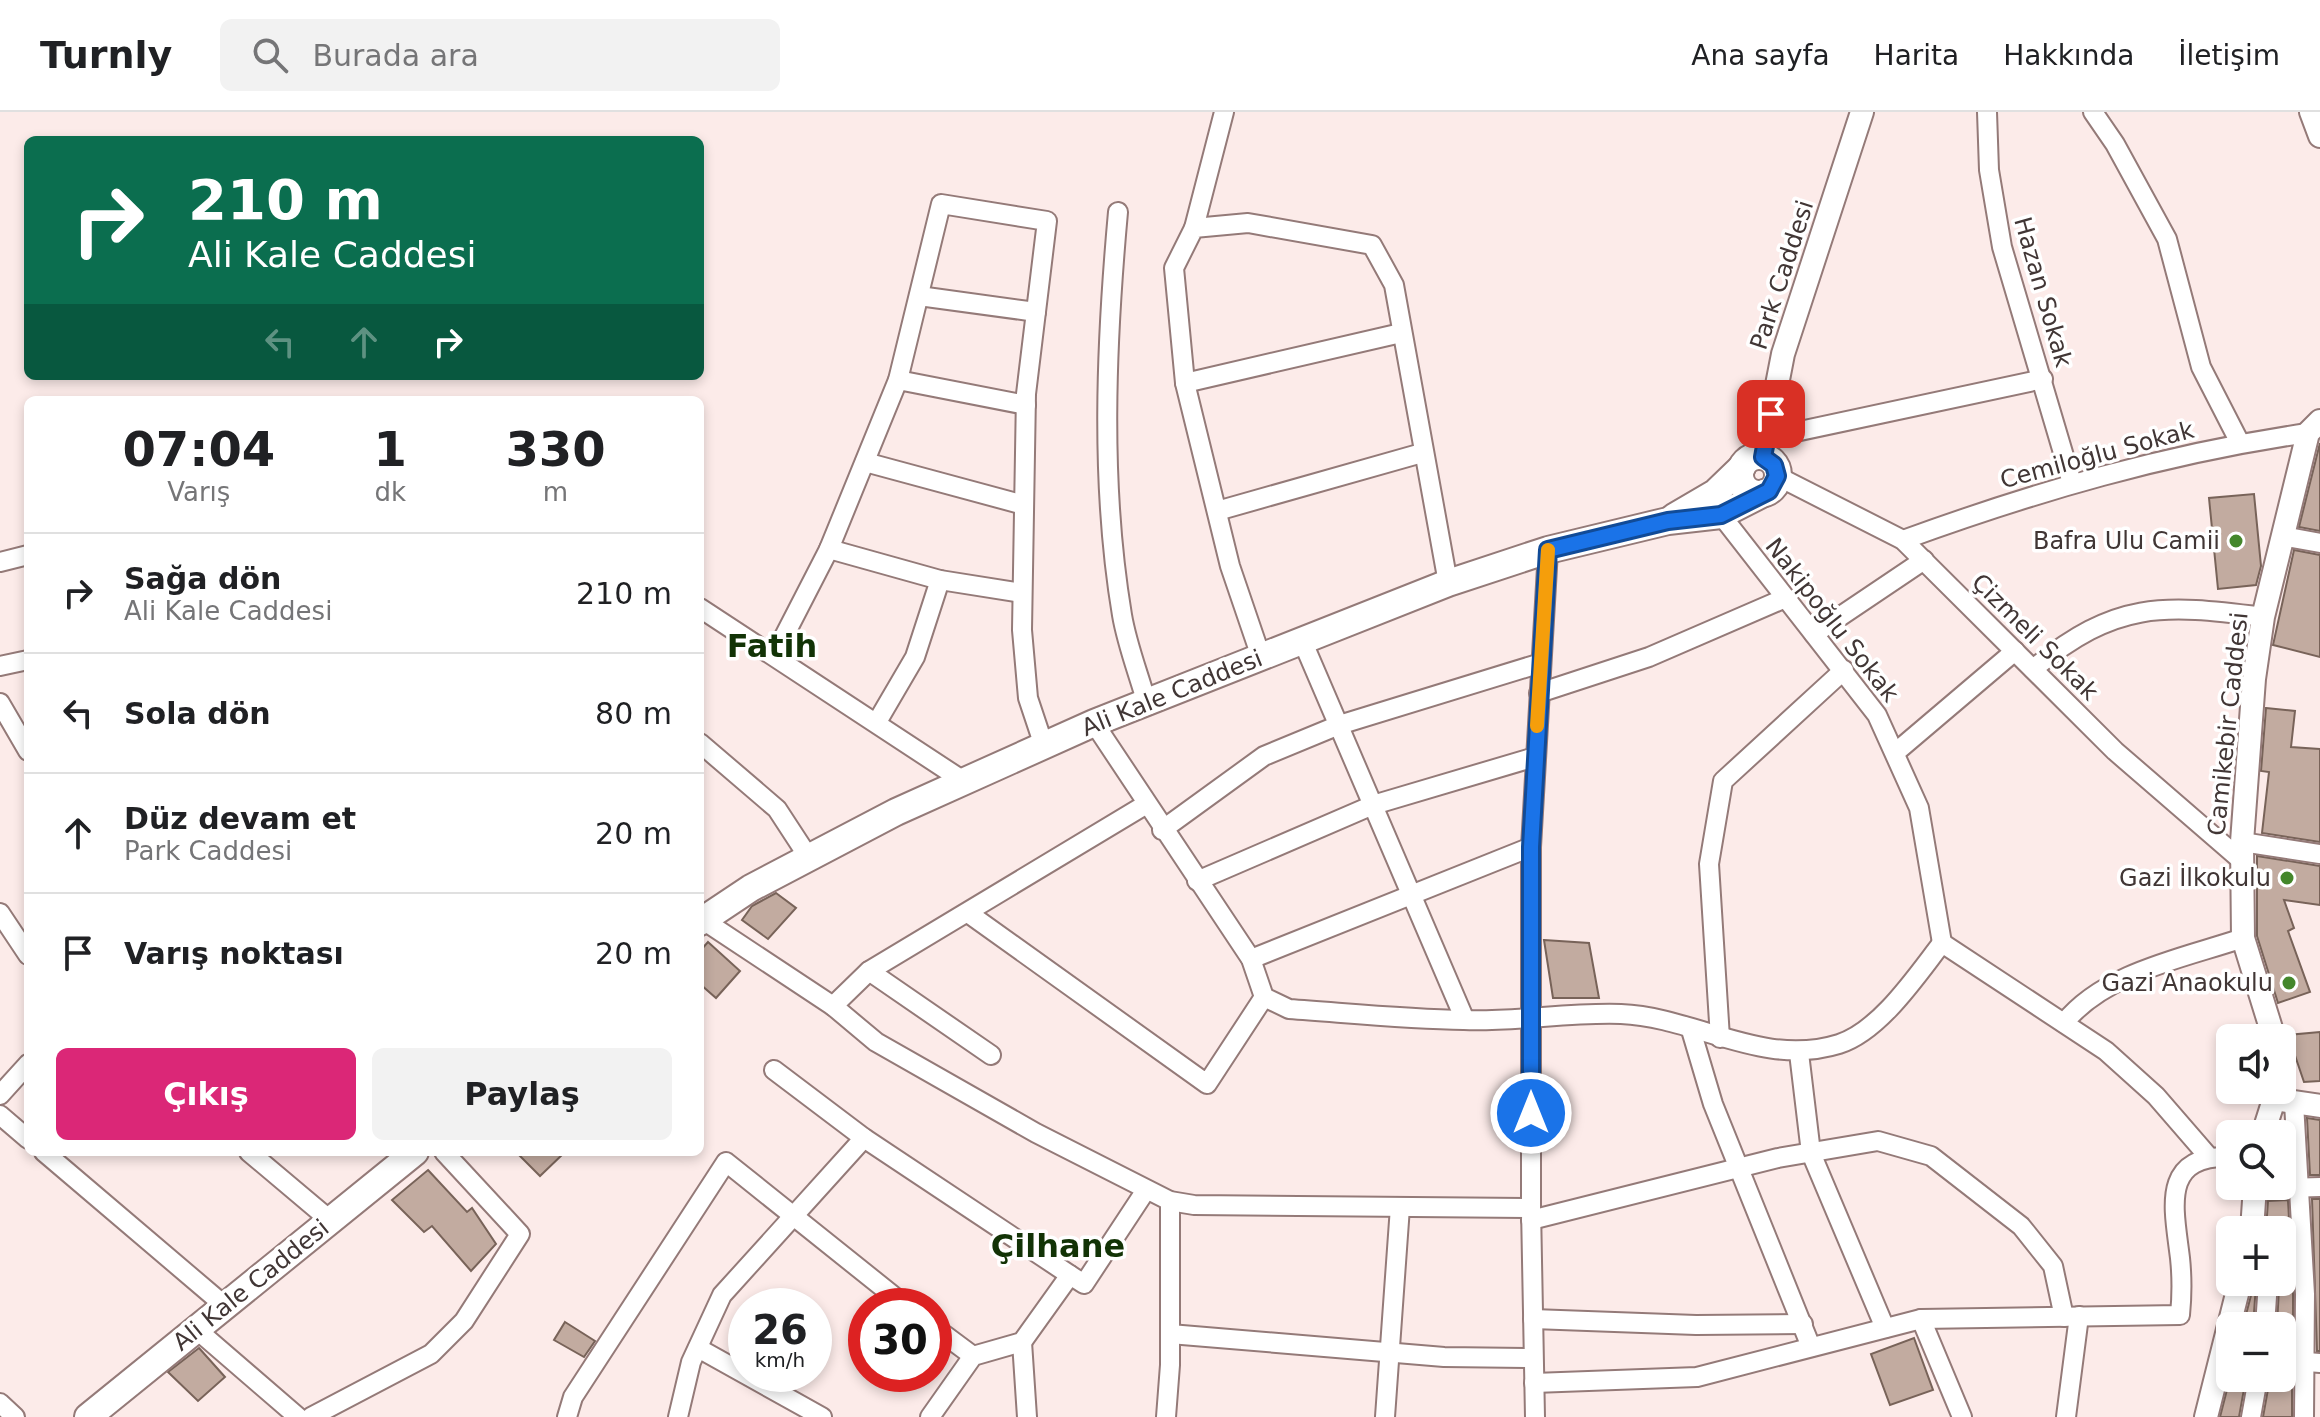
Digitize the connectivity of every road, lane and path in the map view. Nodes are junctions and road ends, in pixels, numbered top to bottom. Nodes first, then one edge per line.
1 (1224, 112) edge
2 (1862, 112) edge
3 (1987, 112) edge
4 (2093, 112) edge
5 (2311, 112) edge
6 (2320, 136) edge
7 (1118, 212) dead end
8 (1194, 228) junction
9 (919, 296) junction
10 (1036, 312) junction
11 (1401, 333) junction
12 (2043, 379) junction
13 (898, 380) junction
14 (1185, 383) junction
15 (1026, 405) junction
16 (2314, 427) edge
17 (2240, 443) junction
18 (1422, 453) junction
19 (865, 462) junction
20 (1763, 466) junction
21 (2072, 483) junction
22 (1024, 505) junction
23 (1217, 511) junction
24 (1721, 515) junction
25 (1668, 521) junction
26 (2282, 536) junction
27 (1903, 540) junction
28 (2320, 543) edge
29 (829, 549) junction
30 (1548, 550) junction
31 (24, 556) edge
32 (1924, 560) junction
33 (0, 562) edge
34 (940, 580) junction
35 (1448, 583) junction
36 (1022, 593) junction
37 (1783, 599) junction
38 (704, 610) edge
39 (2263, 617) junction
40 (1814, 634) junction
41 (1302, 640) junction
42 (2015, 651) junction
43 (775, 654) junction
44 (1261, 657) junction
45 (24, 661) edge
46 (1541, 663) junction
47 (0, 666) edge
48 (2033, 669) junction
49 (1844, 670) junction
50 (1539, 693) junction
51 (0, 703) edge
52 (1147, 704) junction
53 (877, 722) junction
54 (1094, 723) junction
55 (1339, 725) junction
56 (24, 744) edge
57 (704, 746) edge
58 (1044, 746) junction
59 (1896, 752) junction
60 (1535, 757) junction
61 (962, 780) junction
62 (1145, 805) junction
63 (1373, 805) junction
64 (1162, 830) junction
65 (1531, 847) junction
66 (2242, 851) junction
67 (2320, 854) edge
68 (809, 858) junction
69 (1197, 881) junction
70 (1411, 894) junction
71 (0, 913) edge
72 (968, 913) junction
73 (704, 918) edge
74 (704, 922) edge
75 (2243, 938) junction
76 (1942, 943) junction
77 (24, 949) edge
78 (1251, 959) junction
79 (869, 971) junction
80 (1264, 997) junction
81 (833, 1006) junction
82 (1531, 1018) junction
83 (1465, 1020) junction
84 (2064, 1023) junction
85 (2270, 1024) edge
86 (1691, 1030) junction
87 (1720, 1038) junction
88 (1799, 1053) junction
89 (991, 1055) dead end
90 (24, 1068) edge
91 (774, 1070) dead end
92 (0, 1095) edge
93 (2296, 1100) edge
94 (2283, 1104) edge
95 (2320, 1106) edge
96 (0, 1115) edge
97 (24, 1136) edge
98 (864, 1138) junction
99 (1811, 1153) junction
100 (49, 1156) edge
101 (254, 1156) edge
102 (448, 1156) edge
103 (2208, 1156) junction
104 (2216, 1156) edge
105 (399, 1157) edge
106 (1741, 1167) junction
107 (2320, 1187) edge
108 (2298, 1188) junction
109 (1146, 1190) junction
110 (1170, 1201) junction
111 (1400, 1207) junction
112 (1531, 1214) junction
113 (792, 1218) junction
114 (331, 1221) junction
115 (2311, 1256) edge
116 (1070, 1275) junction
117 (883, 1288) edge
118 (225, 1306) junction
119 (2071, 1317) junction
120 (1533, 1319) junction
121 (1921, 1319) junction
122 (2312, 1323) edge
123 (1803, 1324) junction
124 (1885, 1328) junction
125 (196, 1329) junction
126 (1170, 1334) junction
127 (952, 1340) edge
128 (1022, 1342) junction
129 (1811, 1347) junction
130 (698, 1348) junction
131 (1389, 1352) junction
132 (973, 1356) junction
133 (1533, 1358) junction
134 (2312, 1363) edge
135 (1534, 1383) junction
136 (2216, 1386) edge
137 (2255, 1392) edge
138 (0, 1403) edge
139 (15, 1417) edge
140 (88, 1417) edge
141 (298, 1417) edge
142 (311, 1417) edge
143 (567, 1417) edge
144 (678, 1417) edge
145 (822, 1417) edge
146 (930, 1417) edge
147 (1027, 1417) edge
148 (1166, 1417) edge
149 (1385, 1417) edge
150 (1535, 1417) edge
151 (1962, 1417) edge
152 (2066, 1417) edge
153 (2206, 1417) edge
154 (2251, 1417) edge
155 (2304, 1417) edge

1 - 8 street
2 - 20 street, Park Caddesi
3 - 12 street, Hazan Sokak
4 - 17 street
5 - 6 street
7 - 52 street
8 - 11 street
8 - 14 street
9 - 10 street
9 - 10 street
9 - 13 street
10 - 15 street
11 - 14 street
11 - 18 street
12 - 20 street
12 - 21 street, Hazan Sokak
13 - 15 street
13 - 19 street
14 - 23 street
15 - 22 street
16 - 17 street, Cemiloğlu Sokak
16 - 26 street, Camikebir Caddesi
17 - 21 street, Cemiloğlu Sokak
18 - 23 street
18 - 35 street
19 - 22 street
19 - 29 street
20 - 24 main road, Ali Kale Caddesi
20 - 25 main road, Ali Kale Caddesi
20 - 27 street, Çizmeli Sokak
21 - 27 street, Cemiloğlu Sokak
22 - 36 street
23 - 44 street
24 - 25 main road, Ali Kale Caddesi
24 - 37 street, Nakipoğlu Sokak
25 - 30 main road, Ali Kale Caddesi
26 - 28 street
26 - 39 street, Camikebir Caddesi
27 - 32 street, Çizmeli Sokak
29 - 34 street
29 - 43 street
30 - 35 main road, Ali Kale Caddesi
30 - 46 street
31 - 33 street
32 - 40 street
32 - 42 street, Çizmeli Sokak
34 - 36 street
34 - 53 street
35 - 41 main road, Ali Kale Caddesi
36 - 58 street
37 - 40 street, Nakipoğlu Sokak
37 - 50 street
38 - 43 street
39 - 48 street
39 - 66 street, Camikebir Caddesi
40 - 49 street, Nakipoğlu Sokak
41 - 44 main road, Ali Kale Caddesi
41 - 55 street
42 - 48 street, Çizmeli Sokak
42 - 59 street
43 - 53 street
44 - 52 main road, Ali Kale Caddesi
45 - 47 street
46 - 50 street
46 - 55 street
48 - 66 street, Çizmeli Sokak
49 - 59 street, Nakipoğlu Sokak
49 - 87 street
50 - 60 street
51 - 56 street
52 - 54 main road, Ali Kale Caddesi
53 - 61 street
54 - 58 main road, Ali Kale Caddesi
54 - 62 street
55 - 63 street
55 - 64 street
57 - 68 street
58 - 61 main road, Ali Kale Caddesi
59 - 76 street, Nakipoğlu Sokak
60 - 63 street
60 - 65 street
61 - 68 main road, Ali Kale Caddesi
62 - 64 street
62 - 72 street
63 - 69 street
63 - 70 street
64 - 69 street
65 - 70 street
65 - 82 street
66 - 67 street
66 - 75 street, Camikebir Caddesi
68 - 73 main road, Ali Kale Caddesi
69 - 78 street
70 - 78 street
70 - 83 street
71 - 77 street
72 - 79 street
72 - 80 street
74 - 81 street
75 - 84 street
75 - 85 street, Camikebir Caddesi
76 - 84 street
76 - 88 street
78 - 80 street
79 - 81 street
79 - 89 street
80 - 83 street
81 - 109 street
82 - 83 street
82 - 86 street
82 - 112 street
84 - 103 street
86 - 87 street
86 - 106 street
87 - 88 street
88 - 99 street
90 - 92 street
91 - 98 street
93 - 95 street
94 - 108 street
96 - 97 street
98 - 113 street
98 - 116 street
99 - 106 street
99 - 119 street
99 - 124 street
100 - 118 street
101 - 114 street
102 - 142 street
103 - 104 street
103 - 119 street
105 - 114 main road, Ali Kale Caddesi
106 - 112 street
106 - 123 street
107 - 108 street
108 - 115 street
109 - 110 street
109 - 116 street
110 - 111 street
110 - 126 street
111 - 112 street
111 - 131 street
112 - 120 street
113 - 117 street
113 - 130 street
113 - 143 street
114 - 118 main road, Ali Kale Caddesi
115 - 122 street
116 - 128 street
118 - 125 main road, Ali Kale Caddesi
119 - 121 street
119 - 152 street
120 - 123 street
120 - 133 street
121 - 124 street
121 - 151 street
122 - 134 street
123 - 129 street
124 - 129 street
125 - 140 main road, Ali Kale Caddesi
125 - 141 street
126 - 131 street
126 - 148 street
127 - 132 street
128 - 132 street
128 - 147 street
129 - 135 street
130 - 144 street
130 - 145 street
131 - 133 street
131 - 149 street
132 - 146 street
133 - 135 street
134 - 155 street
135 - 150 street
136 - 153 street
137 - 154 street
138 - 139 street

